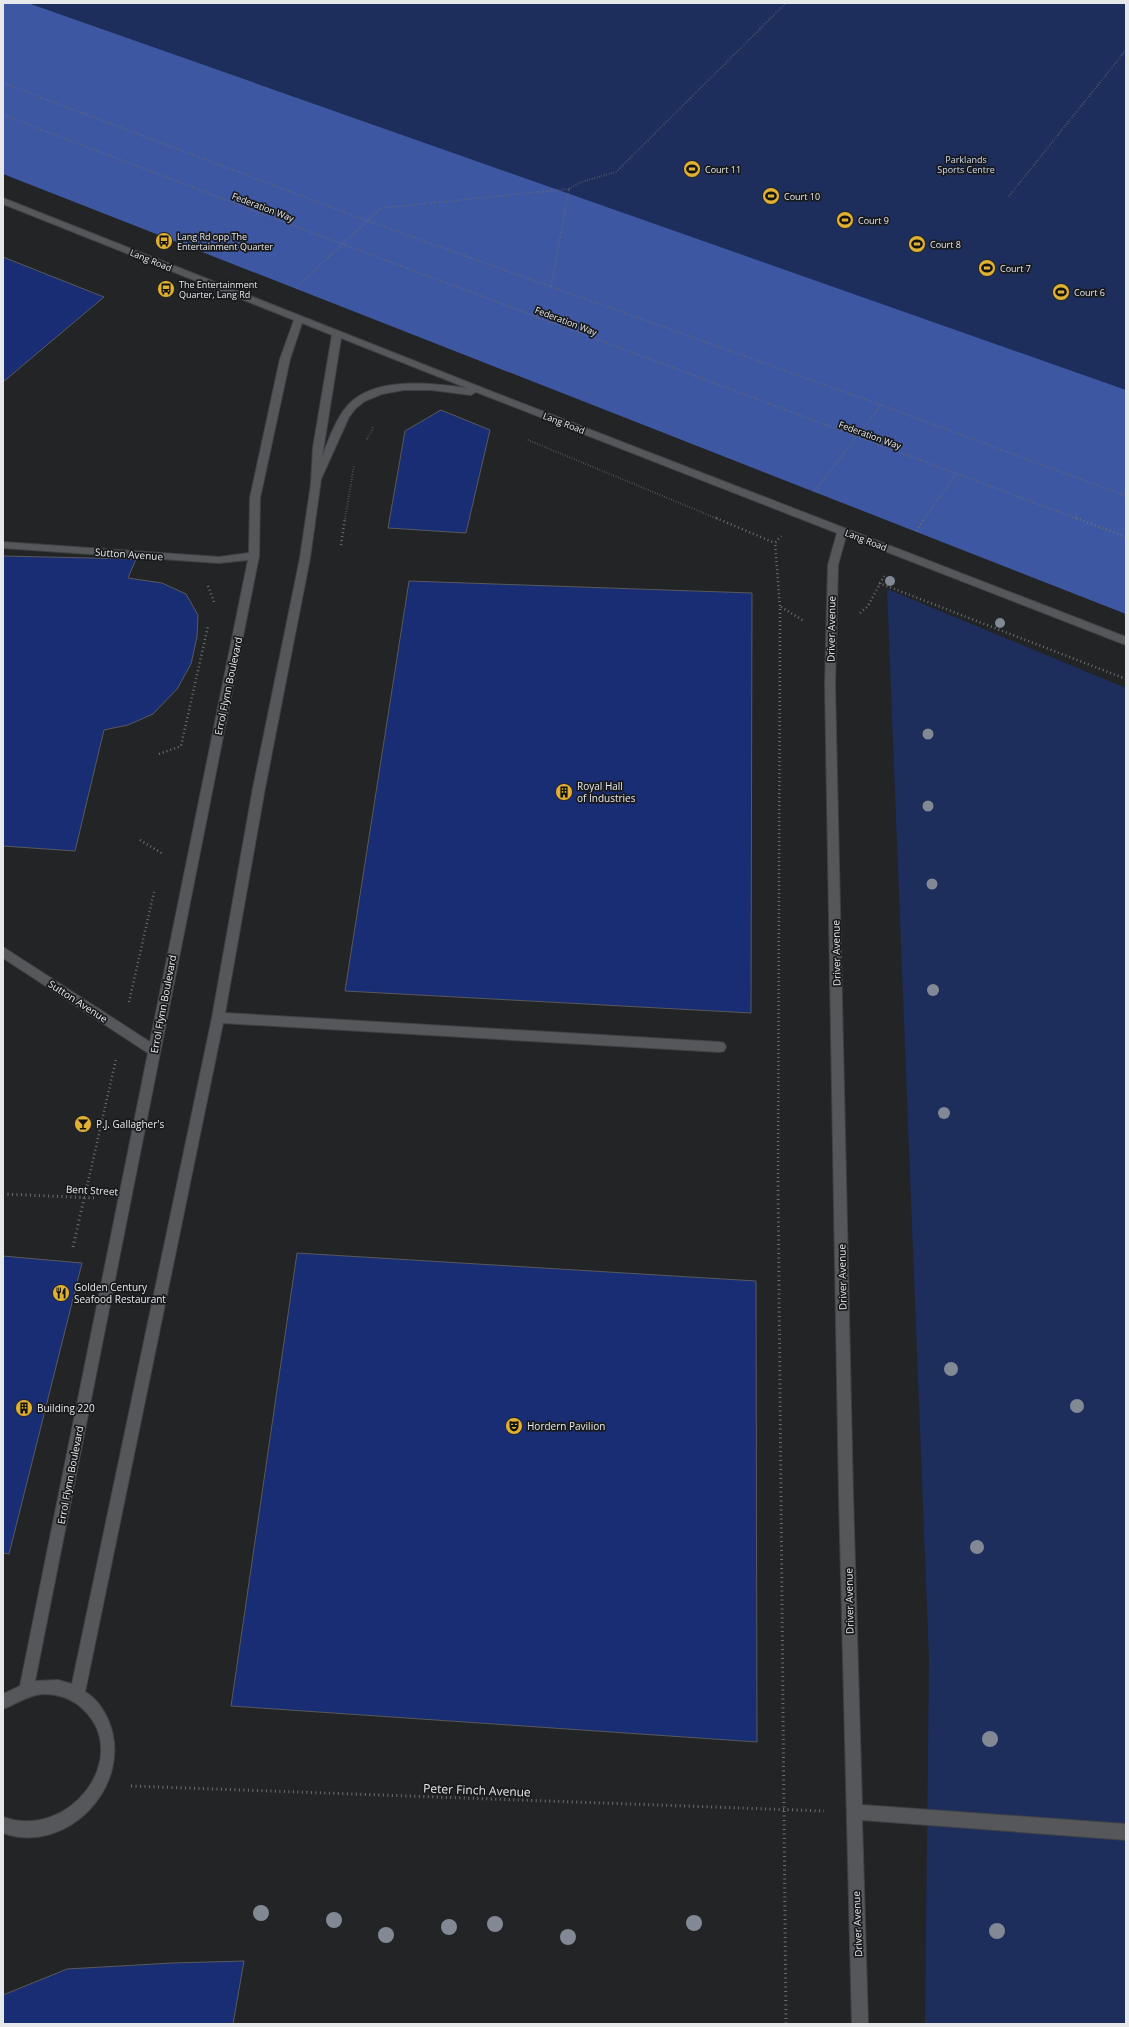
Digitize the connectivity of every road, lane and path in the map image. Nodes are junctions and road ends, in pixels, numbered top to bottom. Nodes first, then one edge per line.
1 (786, 3) edge
2 (1126, 50) edge
3 (3, 83) edge
4 (3, 115) edge
5 (569, 189) junction
6 (1009, 196) dead end
7 (3, 201) edge
8 (368, 221) junction
9 (342, 244) junction
10 (551, 286) junction
11 (293, 291) dead end
12 (299, 318) junction
13 (337, 334) junction
14 (490, 394) junction
15 (881, 405) junction
16 (375, 423) dead end
17 (522, 437) dead end
18 (856, 437) junction
19 (365, 443) dead end
20 (355, 464) dead end
21 (956, 474) junction
22 (316, 484) junction
23 (812, 494) dead end
24 (1126, 496) edge
25 (843, 531) junction
26 (914, 534) dead end
27 (1126, 537) edge
28 (3, 545) edge
29 (341, 546) dead end
30 (254, 556) junction
31 (208, 584) dead end
32 (868, 606) dead end
33 (212, 609) dead end
34 (209, 624) dead end
35 (1126, 642) edge
36 (1126, 679) edge
37 (159, 754) dead end
38 (3, 952) edge
39 (218, 1018) junction
40 (720, 1047) dead end
41 (154, 1051) junction
42 (3, 1194) edge
43 (125, 1200) junction
44 (26, 1691) junction
45 (77, 1694) junction
46 (3, 1702) edge
47 (99, 1785) junction
48 (784, 1810) junction
49 (854, 1812) junction
50 (3, 1825) edge
51 (1126, 1832) edge
52 (786, 2024) edge
53 (860, 2024) edge

1 - 5 path
2 - 6 path
3 - 8 path
4 - 9 path, Federation Way
5 - 8 path
5 - 10 path
7 - 12 street, Lang Road
8 - 9 path
8 - 10 path
9 - 11 path
9 - 18 path, Federation Way
10 - 15 path
12 - 13 street, Lang Road
12 - 30 street, Errol Flynn Boulevard
13 - 14 street, Lang Road
13 - 22 street
14 - 22 street
14 - 25 street, Lang Road
15 - 18 path
15 - 24 path
16 - 19 path
17 - 48 path
18 - 21 path, Federation Way
18 - 23 path
20 - 29 path
21 - 26 path
21 - 27 path, Federation Way
22 - 39 street
25 - 35 street, Lang Road
25 - 49 street, Driver Avenue
28 - 30 street, Sutton Avenue
30 - 41 street, Errol Flynn Boulevard
31 - 33 path
32 - 36 path
34 - 37 path
38 - 41 street, Sutton Avenue
39 - 40 street
39 - 45 street
41 - 43 street, Errol Flynn Boulevard
42 - 43 path, Bent Street
43 - 44 street, Errol Flynn Boulevard
44 - 45 street
44 - 46 street
45 - 47 street
47 - 48 path, Peter Finch Avenue
47 - 50 street
48 - 49 path, Peter Finch Avenue
48 - 52 path
49 - 51 street
49 - 53 street, Driver Avenue

